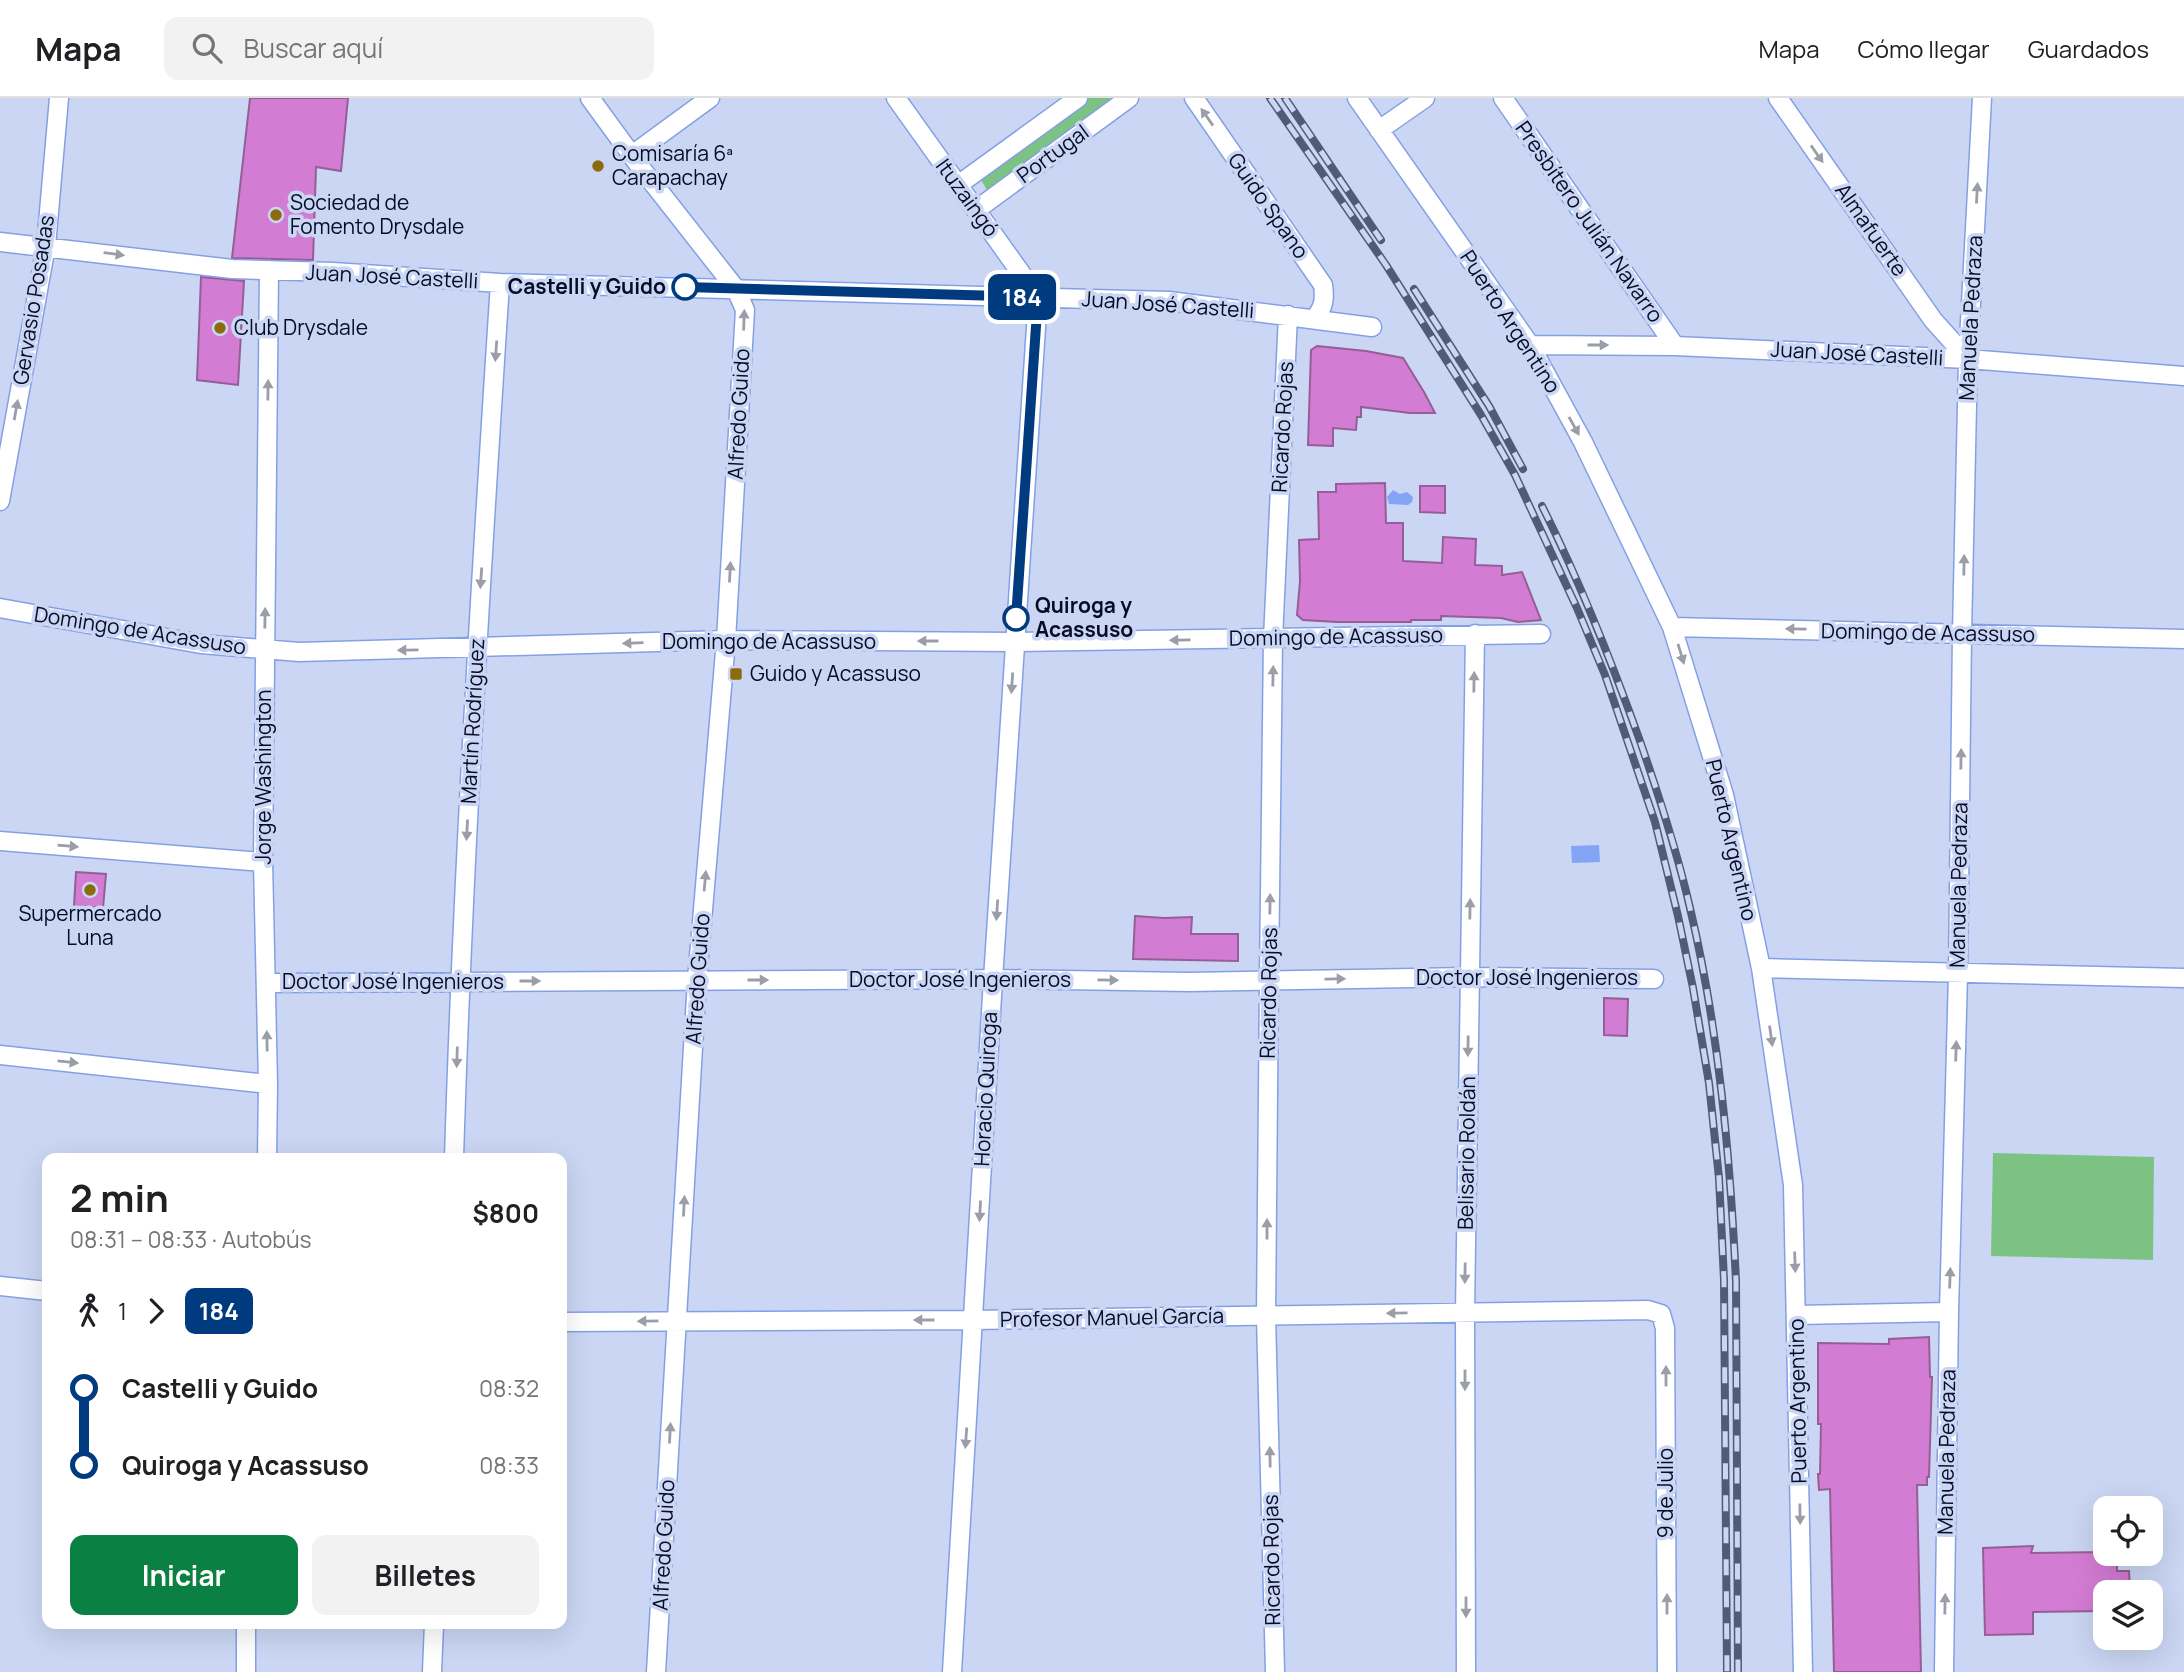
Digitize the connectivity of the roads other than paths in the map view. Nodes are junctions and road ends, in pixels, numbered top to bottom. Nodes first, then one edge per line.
1 (59, 98) edge
2 (590, 98) edge
3 (710, 98) edge
4 (896, 98) edge
5 (1078, 98) edge
6 (1129, 98) edge
7 (1194, 98) edge
8 (1357, 98) edge
9 (1425, 98) edge
10 (1503, 98) edge
11 (1778, 98) edge
12 (1982, 98) edge
13 (1380, 130) junction
14 (632, 155) junction
15 (958, 185) junction
16 (976, 210) junction
17 (0, 242) edge
18 (46, 246) junction
19 (269, 270) junction
20 (500, 283) junction
21 (736, 289) junction
22 (1038, 297) junction
23 (1288, 315) junction
24 (1315, 318) junction
25 (1372, 327) dead end
26 (1530, 345) junction
27 (1675, 346) junction
28 (1968, 359) junction
29 (2184, 376) edge
30 (0, 501) edge
31 (0, 608) edge
32 (1672, 626) junction
33 (1962, 633) junction
34 (1475, 634) junction
35 (1541, 634) dead end
36 (1273, 639) junction
37 (2184, 639) edge
38 (726, 640) junction
39 (1015, 642) junction
40 (476, 648) junction
41 (265, 650) junction
42 (0, 841) edge
43 (263, 862) junction
44 (1760, 968) junction
45 (1958, 974) junction
46 (1469, 977) junction
47 (2184, 978) edge
48 (993, 979) junction
49 (1269, 979) junction
50 (1654, 979) dead end
51 (697, 980) junction
52 (459, 981) junction
53 (266, 983) junction
54 (0, 1055) edge
55 (268, 1084) junction
56 (267, 1153) edge
57 (454, 1153) edge
58 (0, 1286) edge
59 (42, 1290) edge
60 (1465, 1312) junction
61 (1949, 1312) junction
62 (1661, 1314) joint
63 (1797, 1315) junction
64 (1266, 1316) junction
65 (973, 1320) junction
66 (677, 1321) junction
67 (567, 1322) edge
68 (246, 1629) edge
69 (435, 1629) edge
70 (246, 1672) edge
71 (432, 1672) edge
72 (656, 1672) edge
73 (952, 1672) edge
74 (1275, 1672) edge
75 (1466, 1672) edge
76 (1667, 1672) edge
77 (1802, 1672) edge
78 (1944, 1672) edge

1 - 18 street, Gervasio Posadas
2 - 14 street
3 - 14 street
4 - 15 street, Ituzaingó
5 - 15 street, Portugal
6 - 16 street, Portugal
24 -> 7 street, Guido Spano
8 - 13 street, Puerto Argentino
9 - 13 street
10 - 27 street, Presbítero Julián Navarro
11 -> 28 street, Almafuerte
28 -> 12 street, Manuela Pedraza
13 - 26 street, Puerto Argentino
14 - 21 street
15 - 16 street, Ituzaingó
16 - 22 street, Ituzaingó
17 - 18 street, Juan José Castelli
18 -> 19 street, Juan José Castelli
30 -> 18 street, Gervasio Posadas
19 - 20 street, Juan José Castelli
41 -> 19 street, Jorge Washington
20 - 21 street, Juan José Castelli
20 -> 40 street, Martín Rodríguez
21 - 22 street, Juan José Castelli
38 -> 21 street, Alfredo Guido
22 - 23 street, Juan José Castelli
22 - 39 street, Horacio Quiroga
23 - 24 street, Juan José Castelli
23 - 36 street, Ricardo Rojas
24 - 25 street, Juan José Castelli
26 -> 27 street, Juan José Castelli
26 -> 32 street, Puerto Argentino
27 - 28 street, Juan José Castelli
28 - 29 street, Juan José Castelli
33 -> 28 street, Manuela Pedraza
31 - 41 street, Domingo de Acassuso
33 -> 32 street, Domingo de Acassuso
32 -> 44 street, Puerto Argentino
33 - 37 street, Domingo de Acassuso
45 -> 33 street, Manuela Pedraza
34 - 35 street, Domingo de Acassuso
34 - 36 street, Domingo de Acassuso
46 -> 34 street, Belisario Roldán
36 -> 39 street, Domingo de Acassuso
49 -> 36 street, Ricardo Rojas
39 -> 38 street, Domingo de Acassuso
38 -> 40 street, Domingo de Acassuso
51 -> 38 street, Alfredo Guido
39 -> 48 street, Horacio Quiroga
40 -> 41 street, Domingo de Acassuso
40 -> 52 street, Martín Rodríguez
41 - 43 street, Jorge Washington
42 -> 43 street
43 - 53 street, Jorge Washington
44 - 45 street
44 -> 63 street, Puerto Argentino
45 - 47 street
61 -> 45 street, Manuela Pedraza
49 -> 46 street, Doctor José Ingenieros
46 - 50 street, Doctor José Ingenieros
46 -> 60 street, Belisario Roldán
48 -> 49 street, Doctor José Ingenieros
51 -> 48 street, Doctor José Ingenieros
48 -> 65 street, Horacio Quiroga
64 -> 49 street, Ricardo Rojas
52 -> 51 street, Doctor José Ingenieros
66 -> 51 street, Alfredo Guido
52 - 53 street, Doctor José Ingenieros
52 -> 57 street, Martín Rodríguez
55 -> 53 street, Jorge Washington
54 -> 55 street
55 - 56 street, Jorge Washington
58 - 59 street
60 - 62 street, Profesor Manuel García
60 -> 64 street, Profesor Manuel García
60 -> 75 street, Belisario Roldán
61 - 63 street
78 -> 61 street, Manuela Pedraza
76 -> 62 street, 9 de Julio
63 -> 77 street, Puerto Argentino
64 - 65 street, Profesor Manuel García
74 -> 64 street, Ricardo Rojas
65 -> 66 street, Profesor Manuel García
65 -> 73 street, Horacio Quiroga
66 -> 67 street, Profesor Manuel García
72 -> 66 street, Alfredo Guido
68 - 70 street
69 - 71 street

